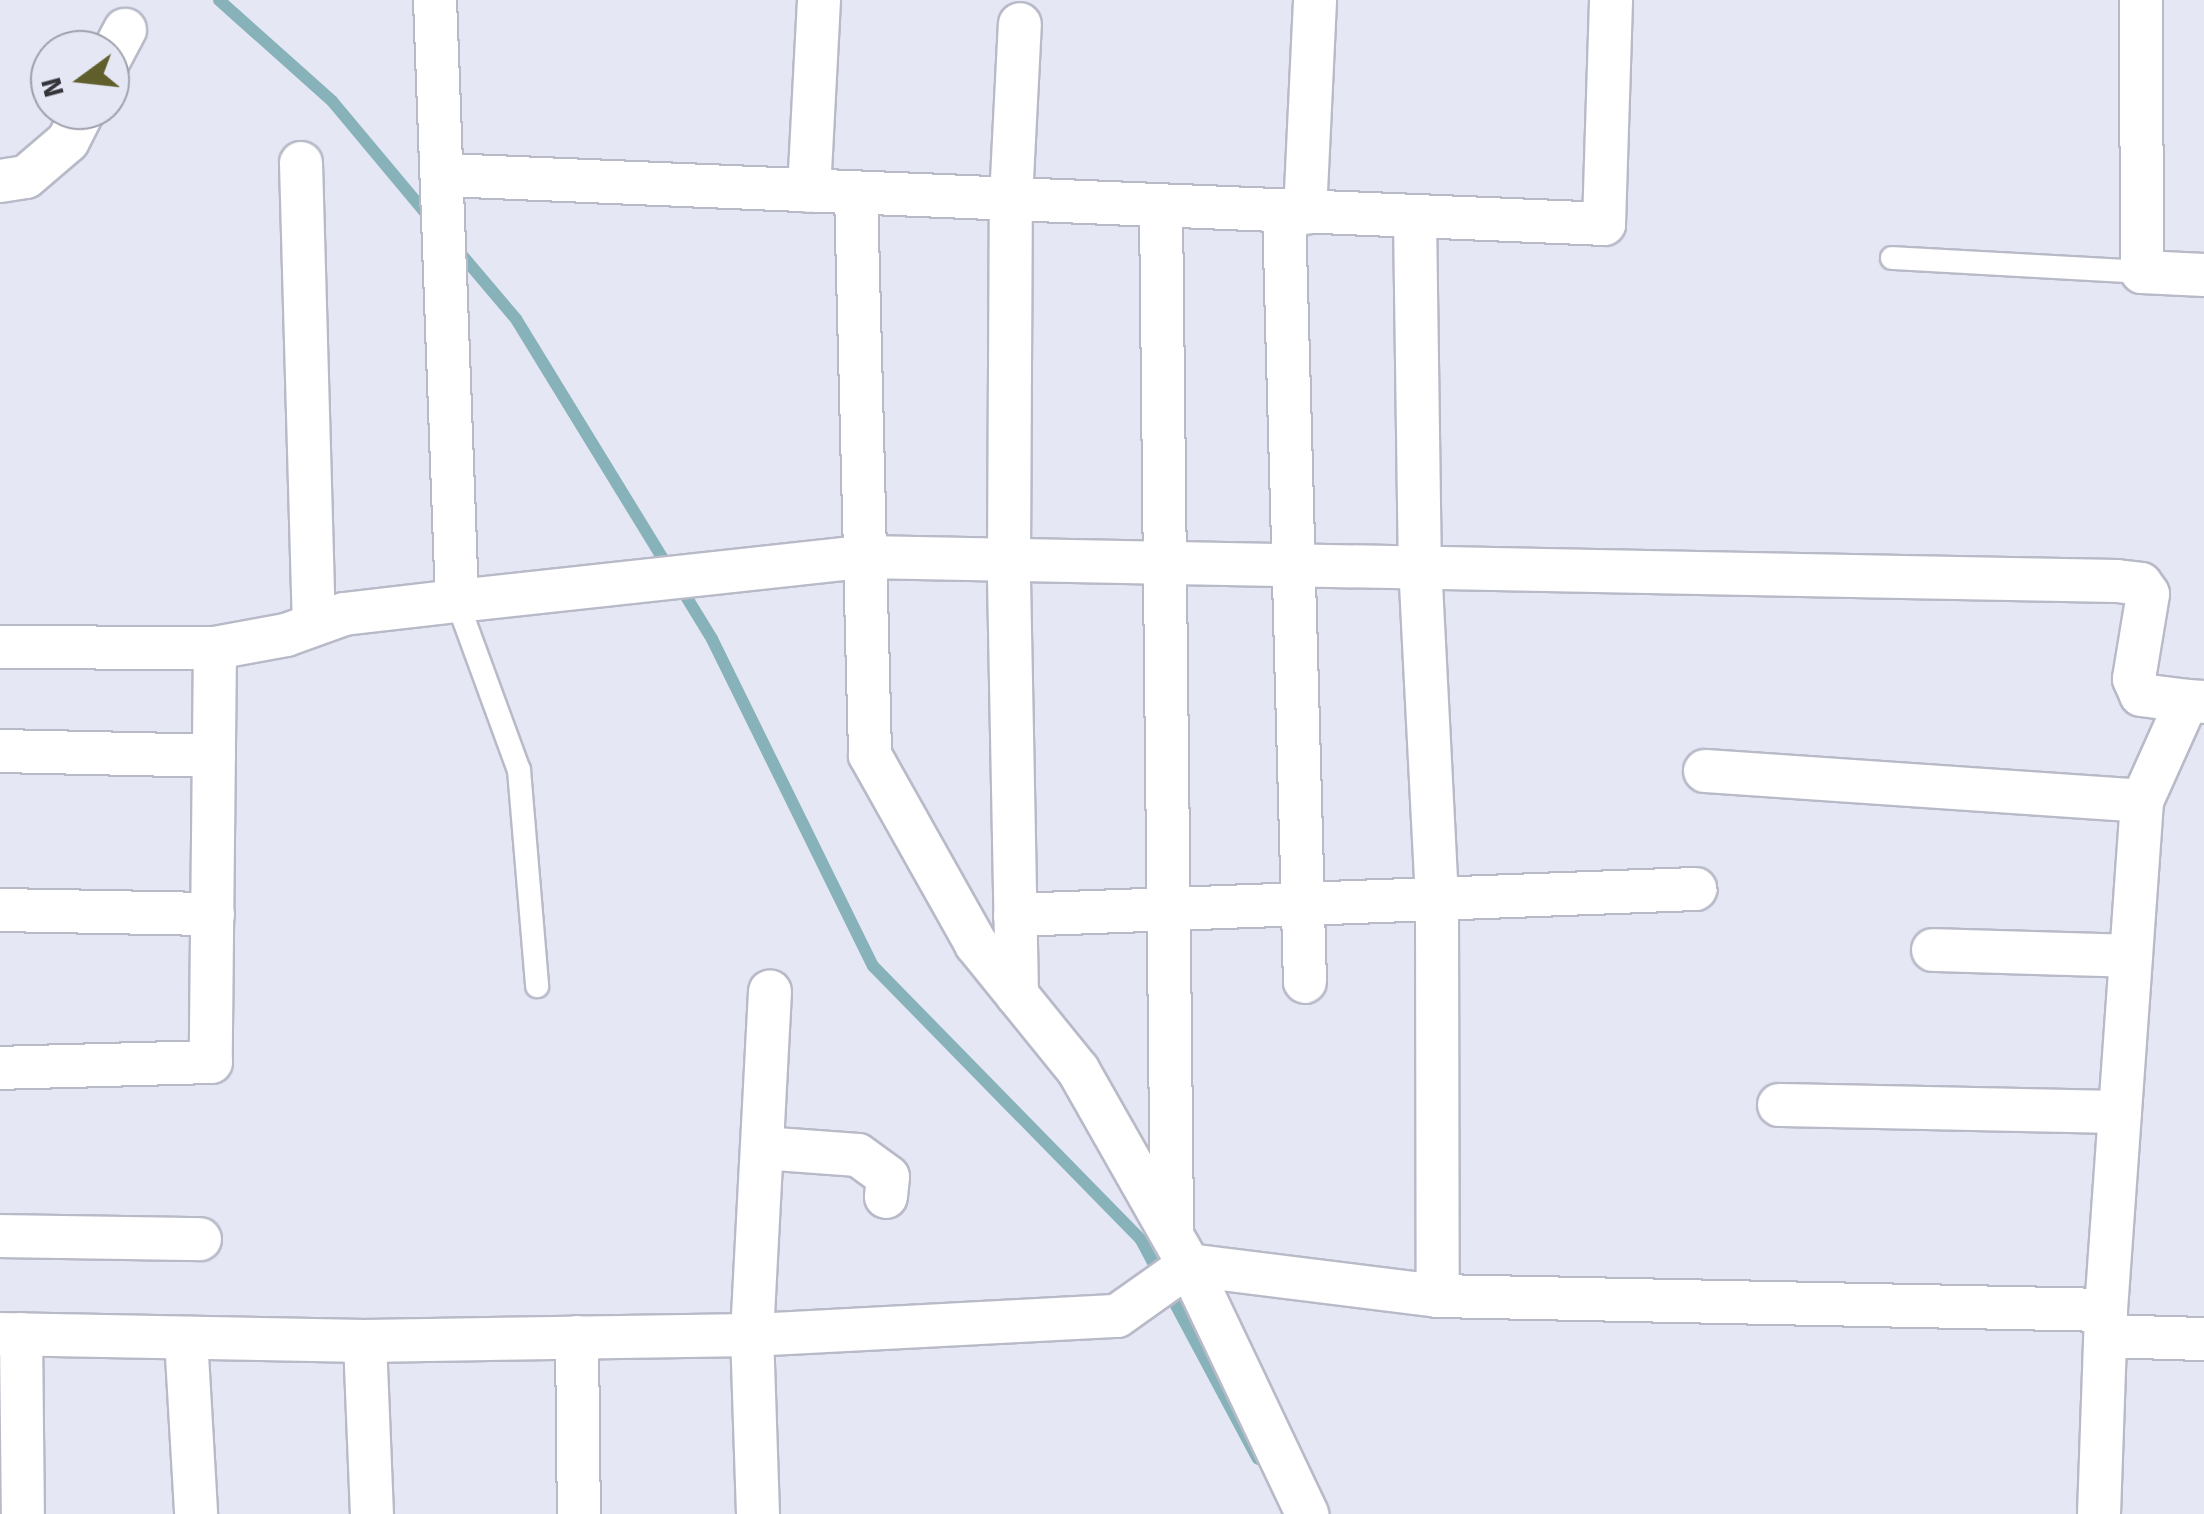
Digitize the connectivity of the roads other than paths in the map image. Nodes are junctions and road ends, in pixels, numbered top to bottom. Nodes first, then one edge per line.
1 (435, 0) edge
2 (819, 0) edge
3 (1315, 0) edge
4 (1611, 0) edge
5 (2141, 0) edge
6 (1020, 24) dead end
7 (74, 130) edge
8 (301, 163) dead end
9 (0, 180) edge
10 (809, 191) junction
11 (856, 193) junction
12 (447, 195) junction
13 (1011, 200) junction
14 (1161, 207) junction
15 (1294, 212) junction
16 (1415, 218) junction
17 (1892, 258) dead end
18 (2142, 272) junction
19 (2204, 275) edge
20 (865, 557) junction
21 (1009, 559) junction
22 (1162, 561) junction
23 (1297, 562) junction
24 (1420, 564) junction
25 (457, 601) junction
26 (314, 623) junction
27 (0, 648) edge
28 (215, 648) junction
29 (2196, 702) edge
30 (0, 751) edge
31 (214, 756) junction
32 (1704, 771) dead end
33 (2142, 800) junction
34 (1696, 890) dead end
35 (1436, 904) junction
36 (1307, 905) junction
37 (1167, 907) junction
38 (0, 910) edge
39 (213, 914) junction
40 (1015, 915) junction
41 (1933, 950) dead end
42 (2131, 956) junction
43 (1305, 982) dead end
44 (537, 986) dead end
45 (770, 990) dead end
46 (1017, 994) junction
47 (0, 1068) edge
48 (1779, 1104) dead end
49 (2120, 1112) junction
50 (762, 1148) junction
51 (886, 1198) dead end
52 (0, 1236) edge
53 (200, 1239) dead end
54 (1172, 1267) junction
55 (1438, 1296) junction
56 (2106, 1323) junction
57 (10, 1334) edge
58 (752, 1335) junction
59 (186, 1338) junction
60 (577, 1338) junction
61 (2204, 1339) edge
62 (365, 1340) junction
63 (23, 1514) edge
64 (196, 1514) edge
65 (372, 1514) edge
66 (579, 1514) edge
67 (758, 1514) edge
68 (1308, 1514) edge
69 (2099, 1514) edge

1 - 12 street
2 - 10 street
3 - 15 street
4 - 16 street
5 - 18 street
6 - 13 street
7 - 9 street
8 - 26 street
10 - 11 street
10 - 12 street
11 - 13 street
11 - 20 street
12 - 25 street
13 - 14 street
13 - 21 street
14 - 15 street
14 - 22 street
15 - 16 street
15 - 23 street
16 - 24 street
17 - 18 lane
18 - 19 street
20 - 21 street
20 - 25 street
20 - 46 street
21 - 22 street
21 - 40 street
22 - 23 street
22 - 37 street
23 - 24 street
23 - 36 street
24 - 29 street
24 - 35 street
25 - 26 street
25 - 44 lane
26 - 28 street
27 - 28 street
28 - 31 street
29 - 33 street
30 - 31 street
31 - 39 street
32 - 33 street
33 - 42 street
34 - 35 street
35 - 36 street
35 - 55 street
36 - 37 street
36 - 43 street
37 - 40 street
37 - 54 street
38 - 39 street
39 - 47 street
40 - 46 street
41 - 42 street
42 - 49 street
45 - 50 street
46 - 54 street
48 - 49 street
49 - 56 street
50 - 51 street
50 - 58 street
52 - 53 street
54 - 55 street
54 - 58 street
54 - 68 street
55 - 56 street
56 - 61 street
56 - 69 street
57 - 59 street
57 - 63 street
58 - 60 street
58 - 67 street
59 - 62 street
59 - 64 street
60 - 62 street
60 - 66 street
62 - 65 street

